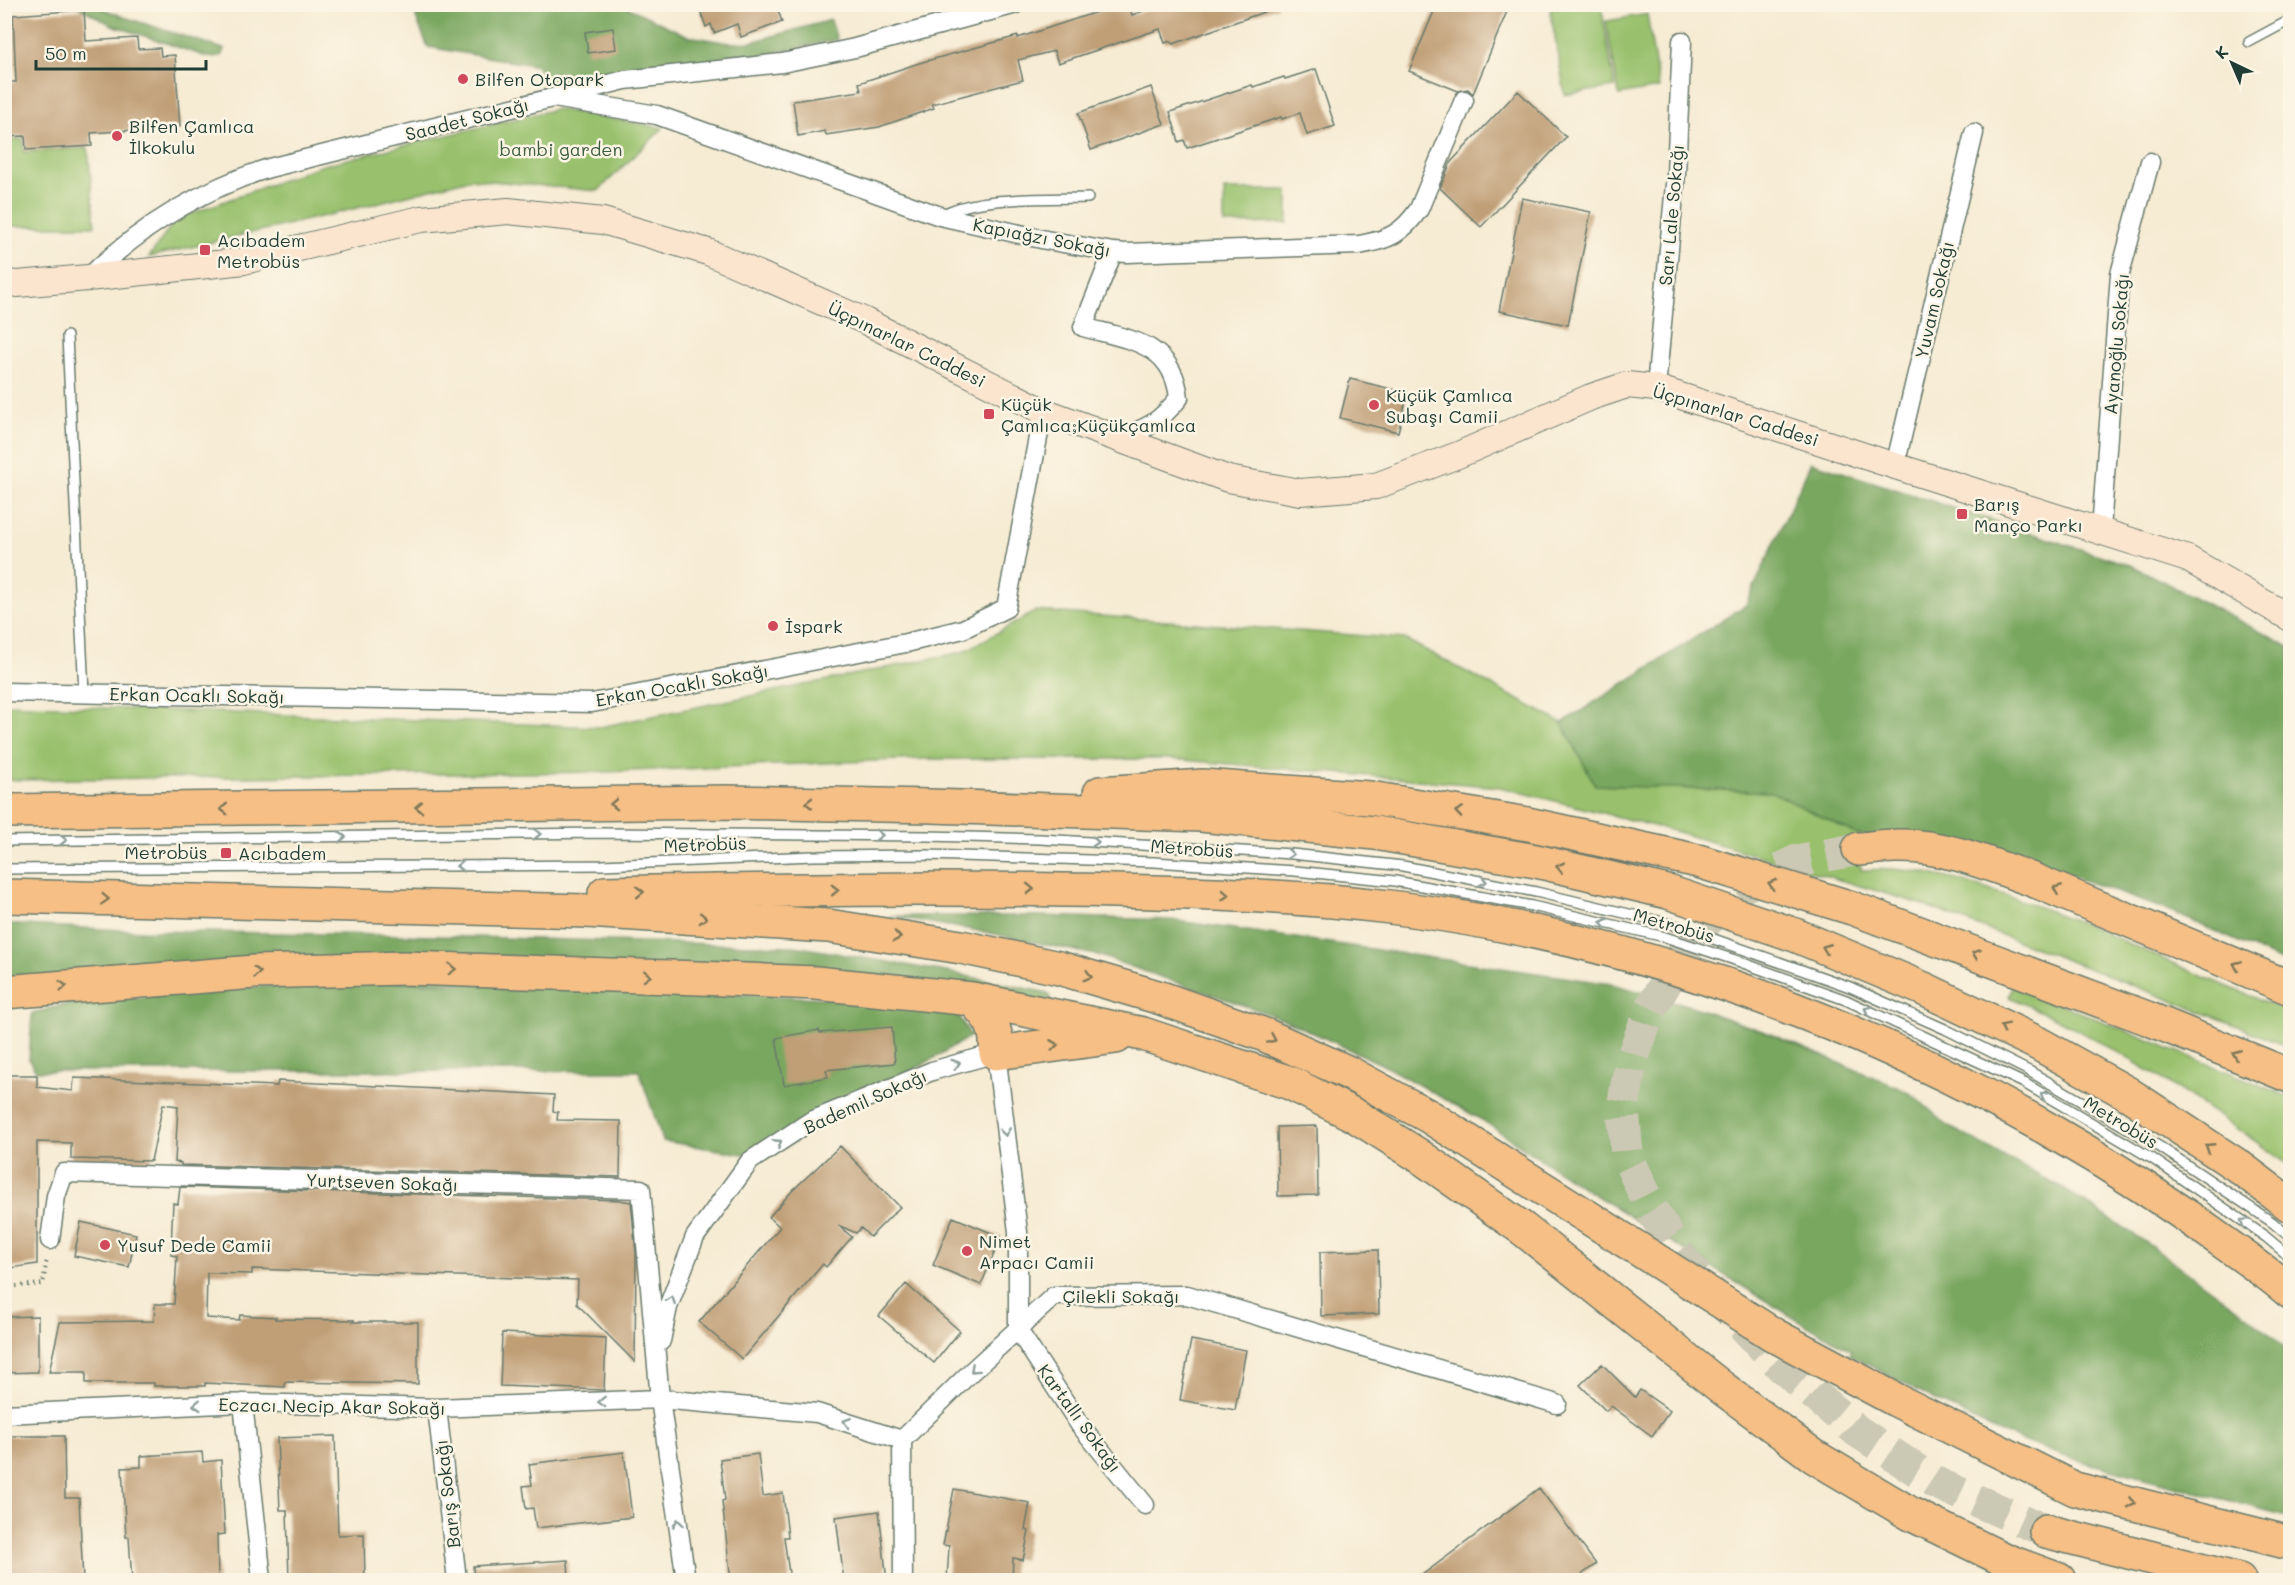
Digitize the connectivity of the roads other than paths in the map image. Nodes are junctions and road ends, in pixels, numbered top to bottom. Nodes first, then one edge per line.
1 (1017, 4) edge
2 (2290, 20) edge
3 (1682, 41) dead end
4 (2249, 42) dead end
5 (554, 98) junction
6 (1464, 100) dead end
7 (1974, 133) dead end
8 (2150, 162) dead end
9 (1088, 198) dead end
10 (940, 216) junction
11 (1113, 252) junction
12 (88, 278) junction
13 (9, 284) edge
14 (67, 336) dead end
15 (1656, 388) junction
16 (1043, 411) junction
17 (1118, 438) junction
18 (1895, 466) junction
19 (2101, 530) junction
20 (2290, 618) edge
21 (4, 692) edge
22 (84, 693) junction
23 (931, 806) junction
24 (4, 811) edge
25 (4, 841) edge
26 (1859, 849) tunnel mouth
27 (4, 869) edge
28 (4, 896) edge
29 (162, 901) junction
30 (2290, 988) edge
31 (4, 992) edge
32 (972, 999) junction
33 (1143, 1034) junction
34 (996, 1053) junction
35 (2290, 1077) edge
36 (2290, 1205) edge
37 (2290, 1237) edge
38 (50, 1240) road end
39 (2290, 1257) edge
40 (2290, 1292) edge
41 (1018, 1330) junction
42 (660, 1400) junction
43 (243, 1403) junction
44 (1557, 1404) dead end
45 (437, 1408) junction
46 (4, 1414) edge
47 (902, 1440) junction
48 (1145, 1504) dead end
49 (2290, 1543) edge
50 (262, 1581) edge
51 (457, 1581) edge
52 (686, 1581) edge
53 (903, 1581) edge
54 (2059, 1581) edge
55 (2170, 1581) edge
56 (2239, 1581) edge

1 - 5 street, Saadet Sokağı
2 - 4 lane
3 - 15 street, Sarı Lale Sokağı
5 - 10 street, Kapıağzı Sokağı
5 - 12 street, Saadet Sokağı
6 - 11 street, Kapıağzı Sokağı
7 - 18 street, Yuvam Sokağı
8 - 19 street, Ayanoğlu Sokağı
9 - 10 lane
10 - 11 street, Kapıağzı Sokağı
11 - 17 street
12 - 13 street, Üçpınarlar Caddesi
12 - 16 street, Üçpınarlar Caddesi
14 - 22 lane
15 - 17 street, Üçpınarlar Caddesi
15 - 18 street, Üçpınarlar Caddesi
16 - 17 street, Üçpınarlar Caddesi
16 - 22 street, Erkan Ocaklı Sokağı
18 - 19 street, Üçpınarlar Caddesi
19 - 20 street, Üçpınarlar Caddesi
21 - 22 street, Erkan Ocaklı Sokağı
23 -> 24 highway
35 -> 23 highway
36 -> 23 highway
25 -> 37 lane, Metrobüs
30 -> 26 highway
39 -> 27 lane, Metrobüs
28 -> 29 highway
29 -> 40 highway
29 -> 49 highway
31 -> 32 highway
32 - 33 highway
32 - 34 highway
34 -> 33 highway
33 - 54 highway
34 -> 41 street
42 -> 34 street, Bademil Sokağı
38 - 42 street, Yurtseven Sokağı
41 - 44 street, Çilekli Sokağı
41 -> 47 street, Çilekli Sokağı
41 - 48 street, Kartallı Sokağı
42 -> 45 street, Eczacı Necip Akar Sokağı
47 -> 42 street, Eczacı Necip Akar Sokağı
52 -> 42 street
43 - 45 street, Eczacı Necip Akar Sokağı
43 -> 46 street, Eczacı Necip Akar Sokağı
43 - 50 street
45 - 51 street, Barış Sokağı
47 - 53 street
55 - 56 highway

